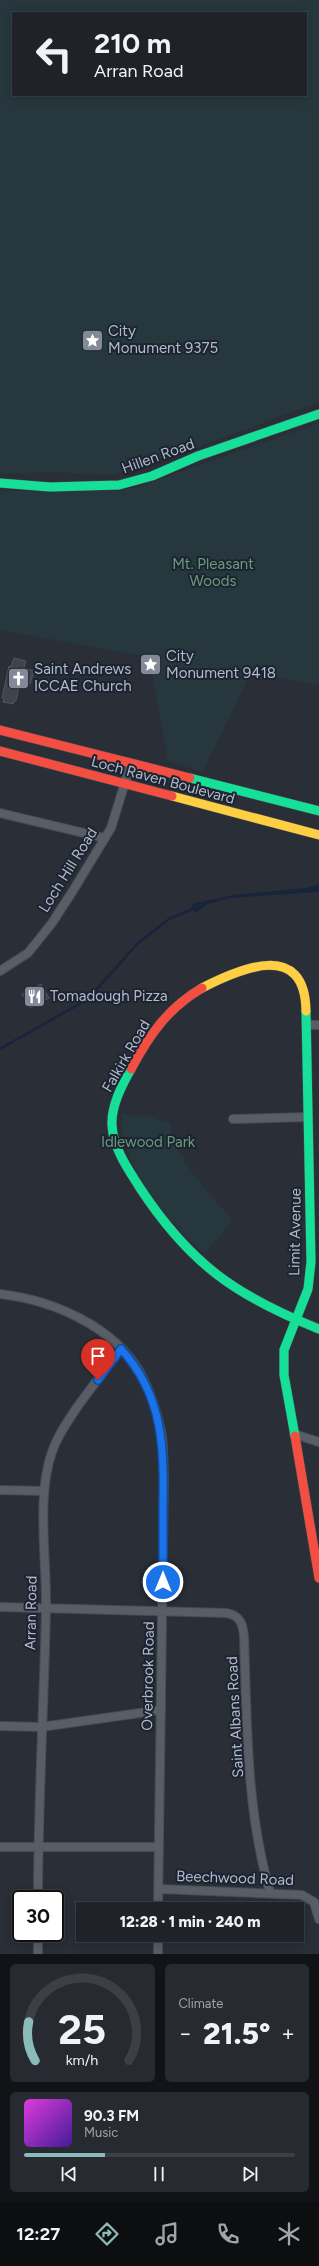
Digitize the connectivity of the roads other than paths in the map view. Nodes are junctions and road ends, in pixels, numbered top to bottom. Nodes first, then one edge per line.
1 (319, 414) edge
2 (0, 483) edge
3 (0, 730) edge
4 (0, 750) edge
5 (70, 755) junction
6 (131, 763) junction
7 (73, 770) junction
8 (125, 784) junction
9 (319, 811) edge
10 (0, 813) edge
11 (319, 835) edge
12 (106, 838) junction
13 (276, 964) joint
14 (0, 971) edge
15 (307, 1025) junction
16 (319, 1025) edge
17 (308, 1117) junction
18 (233, 1119) dead end
19 (1, 1296) edge
20 (296, 1320) junction
21 (319, 1329) edge
22 (121, 1349) junction
23 (294, 1434) junction
24 (319, 1442) edge
25 (0, 1490) edge
26 (44, 1491) junction
27 (319, 1578) edge
28 (0, 1607) edge
29 (46, 1608) junction
30 (163, 1611) junction
31 (161, 1710) junction
32 (0, 1726) edge
33 (41, 1727) junction
34 (0, 1847) edge
35 (159, 1847) junction
36 (38, 1848) junction
37 (159, 1889) junction
38 (38, 1890) edge
39 (270, 1892) junction
40 (158, 1902) edge
41 (319, 1920) edge
42 (38, 1942) edge
43 (158, 1942) edge
44 (38, 1954) edge
45 (158, 1954) edge

1 - 2 street, Hillen Road
3 - 5 street, Loch Raven Boulevard
4 - 7 street, Loch Raven Boulevard
5 - 6 street, Loch Raven Boulevard
5 - 7 street
6 - 8 street, Loch Hill Road
6 - 9 street, Loch Raven Boulevard
7 - 8 street, Loch Raven Boulevard
8 - 11 street, Loch Raven Boulevard
8 - 12 street, Loch Hill Road
10 - 12 street
12 - 14 street, Loch Hill Road
13 - 15 street, Limit Avenue
13 - 20 street, Falkirk Road
15 - 16 street
15 - 17 street, Limit Avenue
17 - 18 street
17 - 20 street, Limit Avenue
19 - 22 street, Overbrook Road
20 - 21 street, Falkirk Road
20 - 23 street, Limit Avenue
22 - 26 street, Arran Road
22 - 30 street, Overbrook Road
23 - 24 street
23 - 27 street, Limit Avenue
25 - 26 street
26 - 29 street, Arran Road
28 - 29 street, Saint Albans Road
29 - 30 street, Saint Albans Road
29 - 33 street, Arran Road
30 - 31 street, Overbrook Road
30 - 39 street, Saint Albans Road
31 - 33 street
31 - 35 street, Overbrook Road
32 - 33 street
33 - 36 street, Arran Road
34 - 36 street
35 - 36 street
35 - 37 street, Overbrook Road
36 - 38 street, Arran Road
37 - 39 street, Beechwood Road
37 - 40 street, Overbrook Road
39 - 41 street, Beechwood Road
42 - 44 street
43 - 45 street

